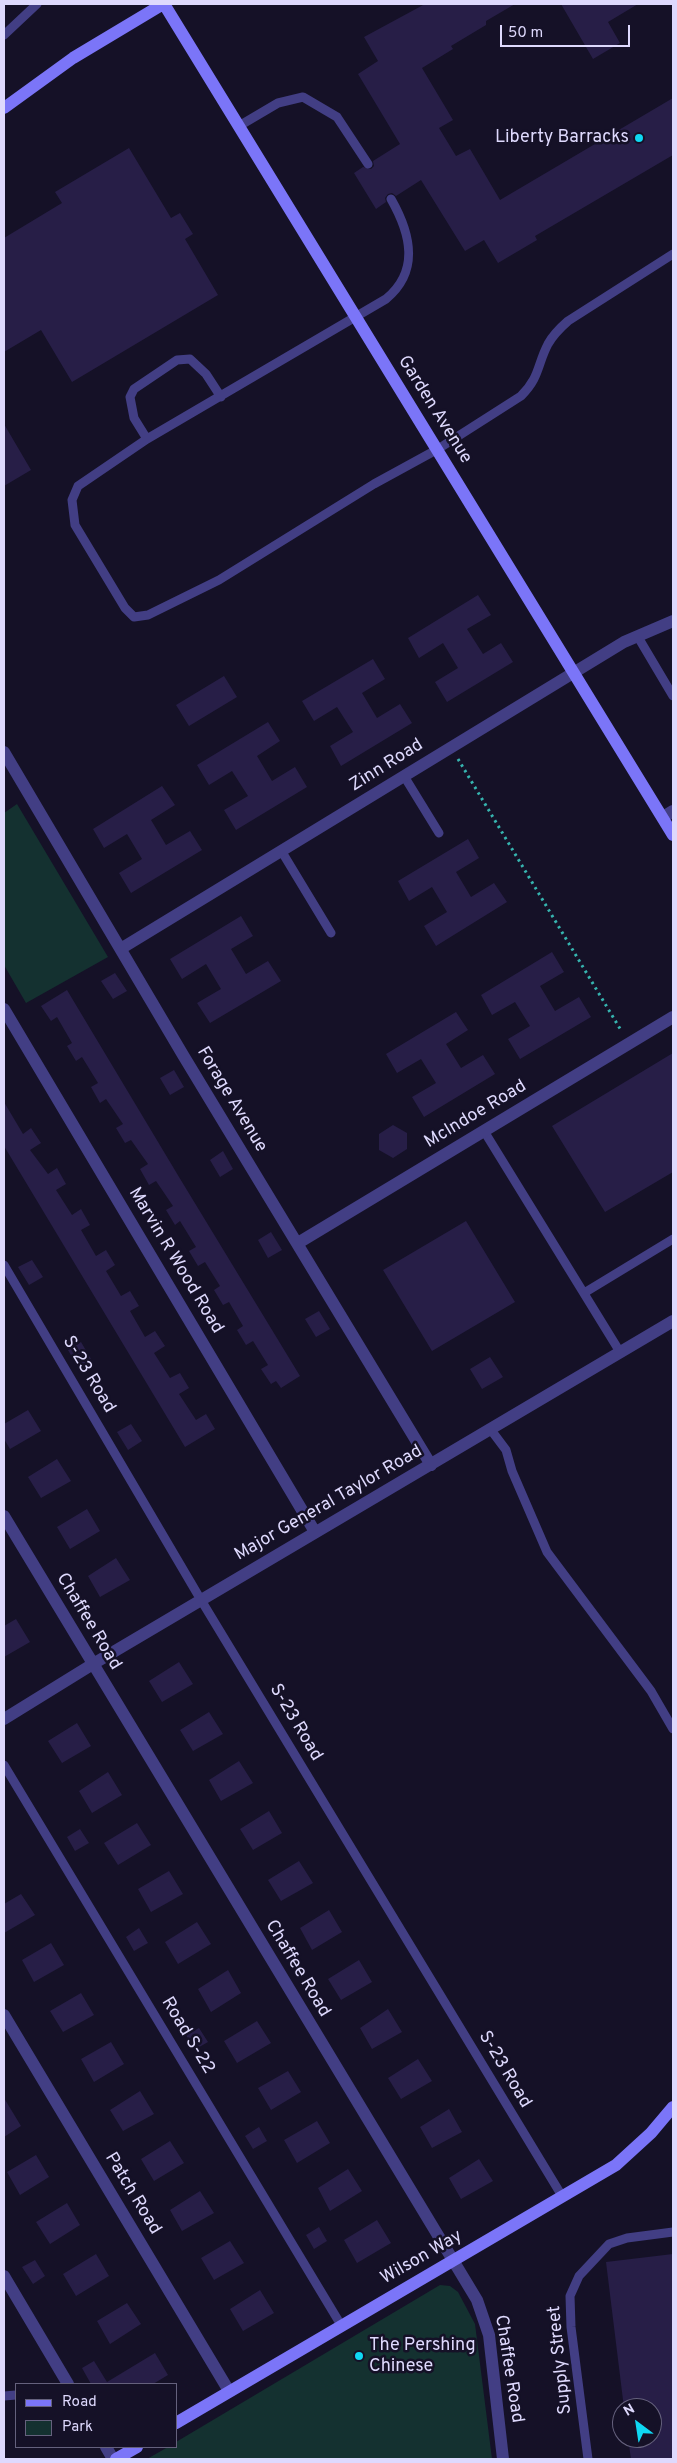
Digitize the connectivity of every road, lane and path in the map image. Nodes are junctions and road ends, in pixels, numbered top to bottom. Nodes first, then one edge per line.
1 (38, 4) edge
2 (163, 4) edge
3 (4, 35) edge
4 (4, 108) edge
5 (239, 126) junction
6 (368, 164) dead end
7 (391, 199) dead end
8 (673, 254) edge
9 (356, 316) junction
10 (221, 397) junction
11 (147, 439) junction
12 (438, 449) junction
13 (673, 621) edge
14 (638, 637) junction
15 (574, 671) junction
16 (673, 696) edge
17 (451, 747) junction
18 (4, 752) edge
19 (404, 776) junction
20 (668, 814) edge
21 (438, 833) dead end
22 (673, 835) edge
23 (282, 852) junction
24 (331, 933) dead end
25 (122, 948) junction
26 (4, 1009) edge
27 (673, 1017) edge
28 (629, 1043) junction
29 (484, 1131) junction
30 (673, 1239) edge
31 (298, 1243) junction
32 (4, 1265) edge
33 (584, 1293) junction
34 (673, 1320) edge
35 (620, 1352) junction
36 (491, 1430) junction
37 (431, 1465) junction
38 (4, 1516) edge
39 (315, 1532) junction
40 (201, 1600) junction
41 (92, 1664) junction
42 (4, 1719) edge
43 (673, 1729) edge
44 (4, 1765) edge
45 (4, 2016) edge
46 (673, 2107) edge
47 (562, 2196) junction
48 (673, 2232) edge
49 (453, 2260) junction
50 (4, 2276) edge
51 (341, 2325) junction
52 (67, 2383) edge
53 (229, 2391) junction
54 (178, 2422) edge
55 (107, 2448) edge
56 (135, 2448) edge
57 (114, 2459) edge
58 (503, 2459) edge
59 (588, 2459) edge

1 - 3 lane
2 - 4 street
2 - 5 street, Garden Avenue
5 - 6 lane
5 - 9 street, Garden Avenue
7 - 9 lane
8 - 12 lane
9 - 10 lane
9 - 12 street, Garden Avenue
10 - 11 lane
10 - 11 lane
11 - 12 lane
12 - 15 street, Garden Avenue
13 - 14 street, Zinn Road
14 - 15 street, Zinn Road
14 - 16 lane
15 - 17 street, Zinn Road
15 - 20 street, Garden Avenue
17 - 19 street, Zinn Road
17 - 28 path
18 - 25 street, Forage Avenue
19 - 21 lane
19 - 23 street, Zinn Road
20 - 22 street, Garden Avenue
23 - 24 lane
23 - 25 street, Zinn Road
25 - 31 street, Forage Avenue
26 - 39 street, Marvin R Wood Road
27 - 28 street, McIndoe Road
28 - 29 street, McIndoe Road
29 - 31 street, McIndoe Road
29 - 33 lane
30 - 33 lane
31 - 37 street, Forage Avenue
32 - 40 lane, S-23 Road
33 - 35 lane
34 - 35 street, Major General Taylor Road
35 - 36 street, Major General Taylor Road
36 - 37 street, Major General Taylor Road
36 - 43 lane
37 - 39 street, Major General Taylor Road
38 - 41 street, Chaffee Road
39 - 40 street, Major General Taylor Road
40 - 41 street, Major General Taylor Road
40 - 47 lane, S-23 Road
41 - 42 street, Major General Taylor Road
41 - 49 street, Chaffee Road
44 - 51 lane, Road S-22
45 - 53 street, Patch Road
46 - 47 street, Wilson Way
47 - 49 street, Wilson Way
48 - 59 lane, Supply Street
49 - 51 street, Wilson Way
49 - 58 street, Chaffee Road
50 - 52 street
51 - 53 street, Wilson Way
53 - 54 street, Wilson Way
55 - 57 street
56 - 57 street

